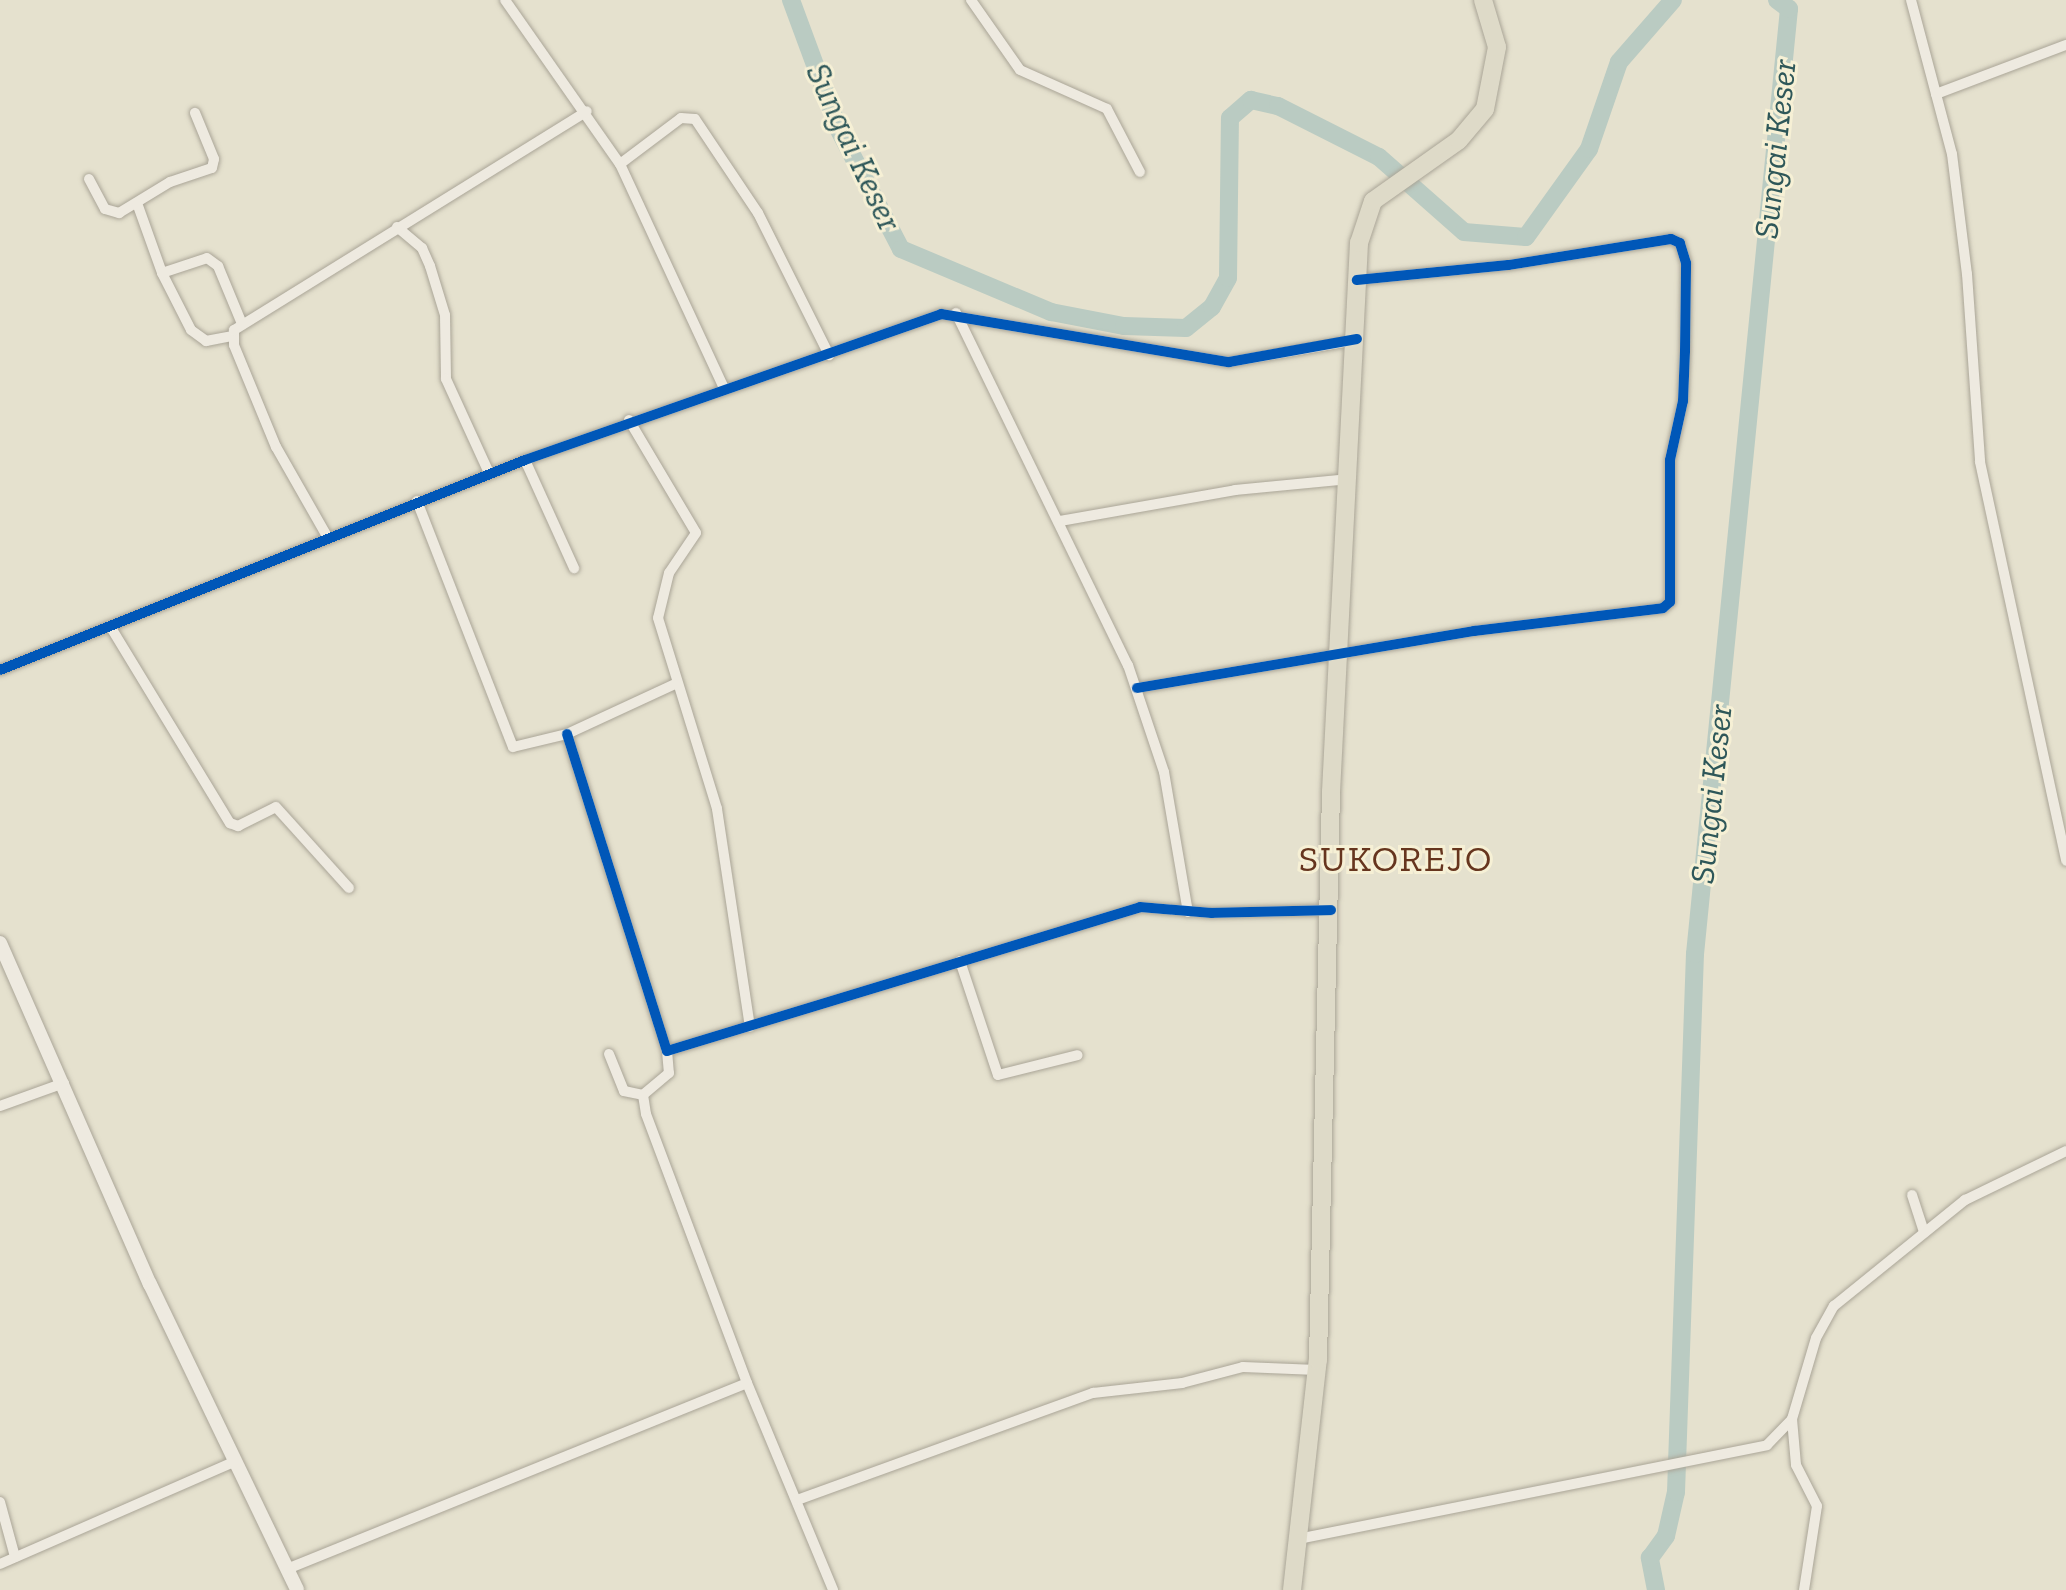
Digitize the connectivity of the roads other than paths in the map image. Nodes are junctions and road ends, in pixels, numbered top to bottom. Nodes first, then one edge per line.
1 (505, 0) edge
2 (971, 0) edge
3 (1483, 0) edge
4 (1911, 0) edge
5 (2066, 45) edge
6 (1936, 94) junction
7 (587, 111) junction
8 (195, 113) dead end
9 (620, 164) junction
10 (1140, 172) dead end
11 (89, 179) dead end
12 (137, 203) junction
13 (397, 227) junction
14 (162, 273) junction
15 (1357, 280) junction
16 (956, 313) junction
17 (242, 324) junction
18 (232, 336) junction
19 (1357, 339) junction
20 (829, 355) junction
21 (724, 388) junction
22 (629, 420) junction
23 (525, 460) junction
24 (489, 473) junction
25 (1351, 479) junction
26 (417, 501) junction
27 (1060, 521) junction
28 (328, 538) junction
29 (574, 568) dead end
30 (110, 626) junction
31 (1337, 652) junction
32 (0, 668) edge
33 (675, 684) junction
34 (1137, 688) junction
35 (567, 734) junction
36 (2066, 861) edge
37 (349, 888) dead end
38 (1331, 910) junction
39 (1188, 912) junction
40 (2, 951) edge
41 (960, 961) junction
42 (750, 1027) junction
43 (667, 1051) junction
44 (609, 1054) dead end
45 (1078, 1055) dead end
46 (64, 1083) junction
47 (643, 1095) junction
48 (0, 1106) edge
49 (2066, 1151) edge
50 (1912, 1195) dead end
51 (1924, 1232) junction
52 (1317, 1370) junction
53 (747, 1383) junction
54 (1792, 1419) junction
55 (233, 1462) junction
56 (797, 1500) junction
57 (0, 1502) edge
58 (1298, 1539) junction
59 (15, 1557) junction
60 (0, 1564) edge
61 (287, 1569) junction
62 (297, 1590) edge
63 (833, 1590) edge
64 (1292, 1590) edge
65 (1804, 1590) edge

1 - 7 street
2 - 10 street
3 - 15 highway
4 - 6 street
5 - 6 street
6 - 36 street
7 - 9 street
7 - 13 street
8 - 12 street
9 - 20 street
9 - 21 street
11 - 12 street
12 - 14 street
13 - 17 street
13 - 24 street
14 - 17 street
14 - 18 street
15 - 19 highway
15 - 31 street
16 - 19 street
16 - 20 street
16 - 27 street
17 - 18 street
18 - 28 street
19 - 25 highway
20 - 21 street
21 - 22 street
22 - 23 street
22 - 33 street
23 - 24 street
23 - 29 street
24 - 26 street
25 - 27 street
25 - 31 highway
26 - 28 street
26 - 35 street
27 - 34 street
28 - 30 street
30 - 32 street
30 - 37 street
31 - 34 street
31 - 38 highway
33 - 35 street
33 - 42 street
34 - 39 street
35 - 43 street
38 - 39 street
38 - 52 highway
39 - 41 street
40 - 46 street
41 - 42 street
41 - 45 street
42 - 43 street
43 - 47 street
44 - 47 street
46 - 48 street
46 - 55 street
47 - 53 street
49 - 51 street
50 - 51 street
51 - 54 street
52 - 56 street
52 - 58 highway
53 - 56 street
53 - 61 street
54 - 58 street
54 - 65 street
55 - 59 street
55 - 61 street
56 - 63 street
57 - 59 street
58 - 64 highway
59 - 60 street
61 - 62 street

